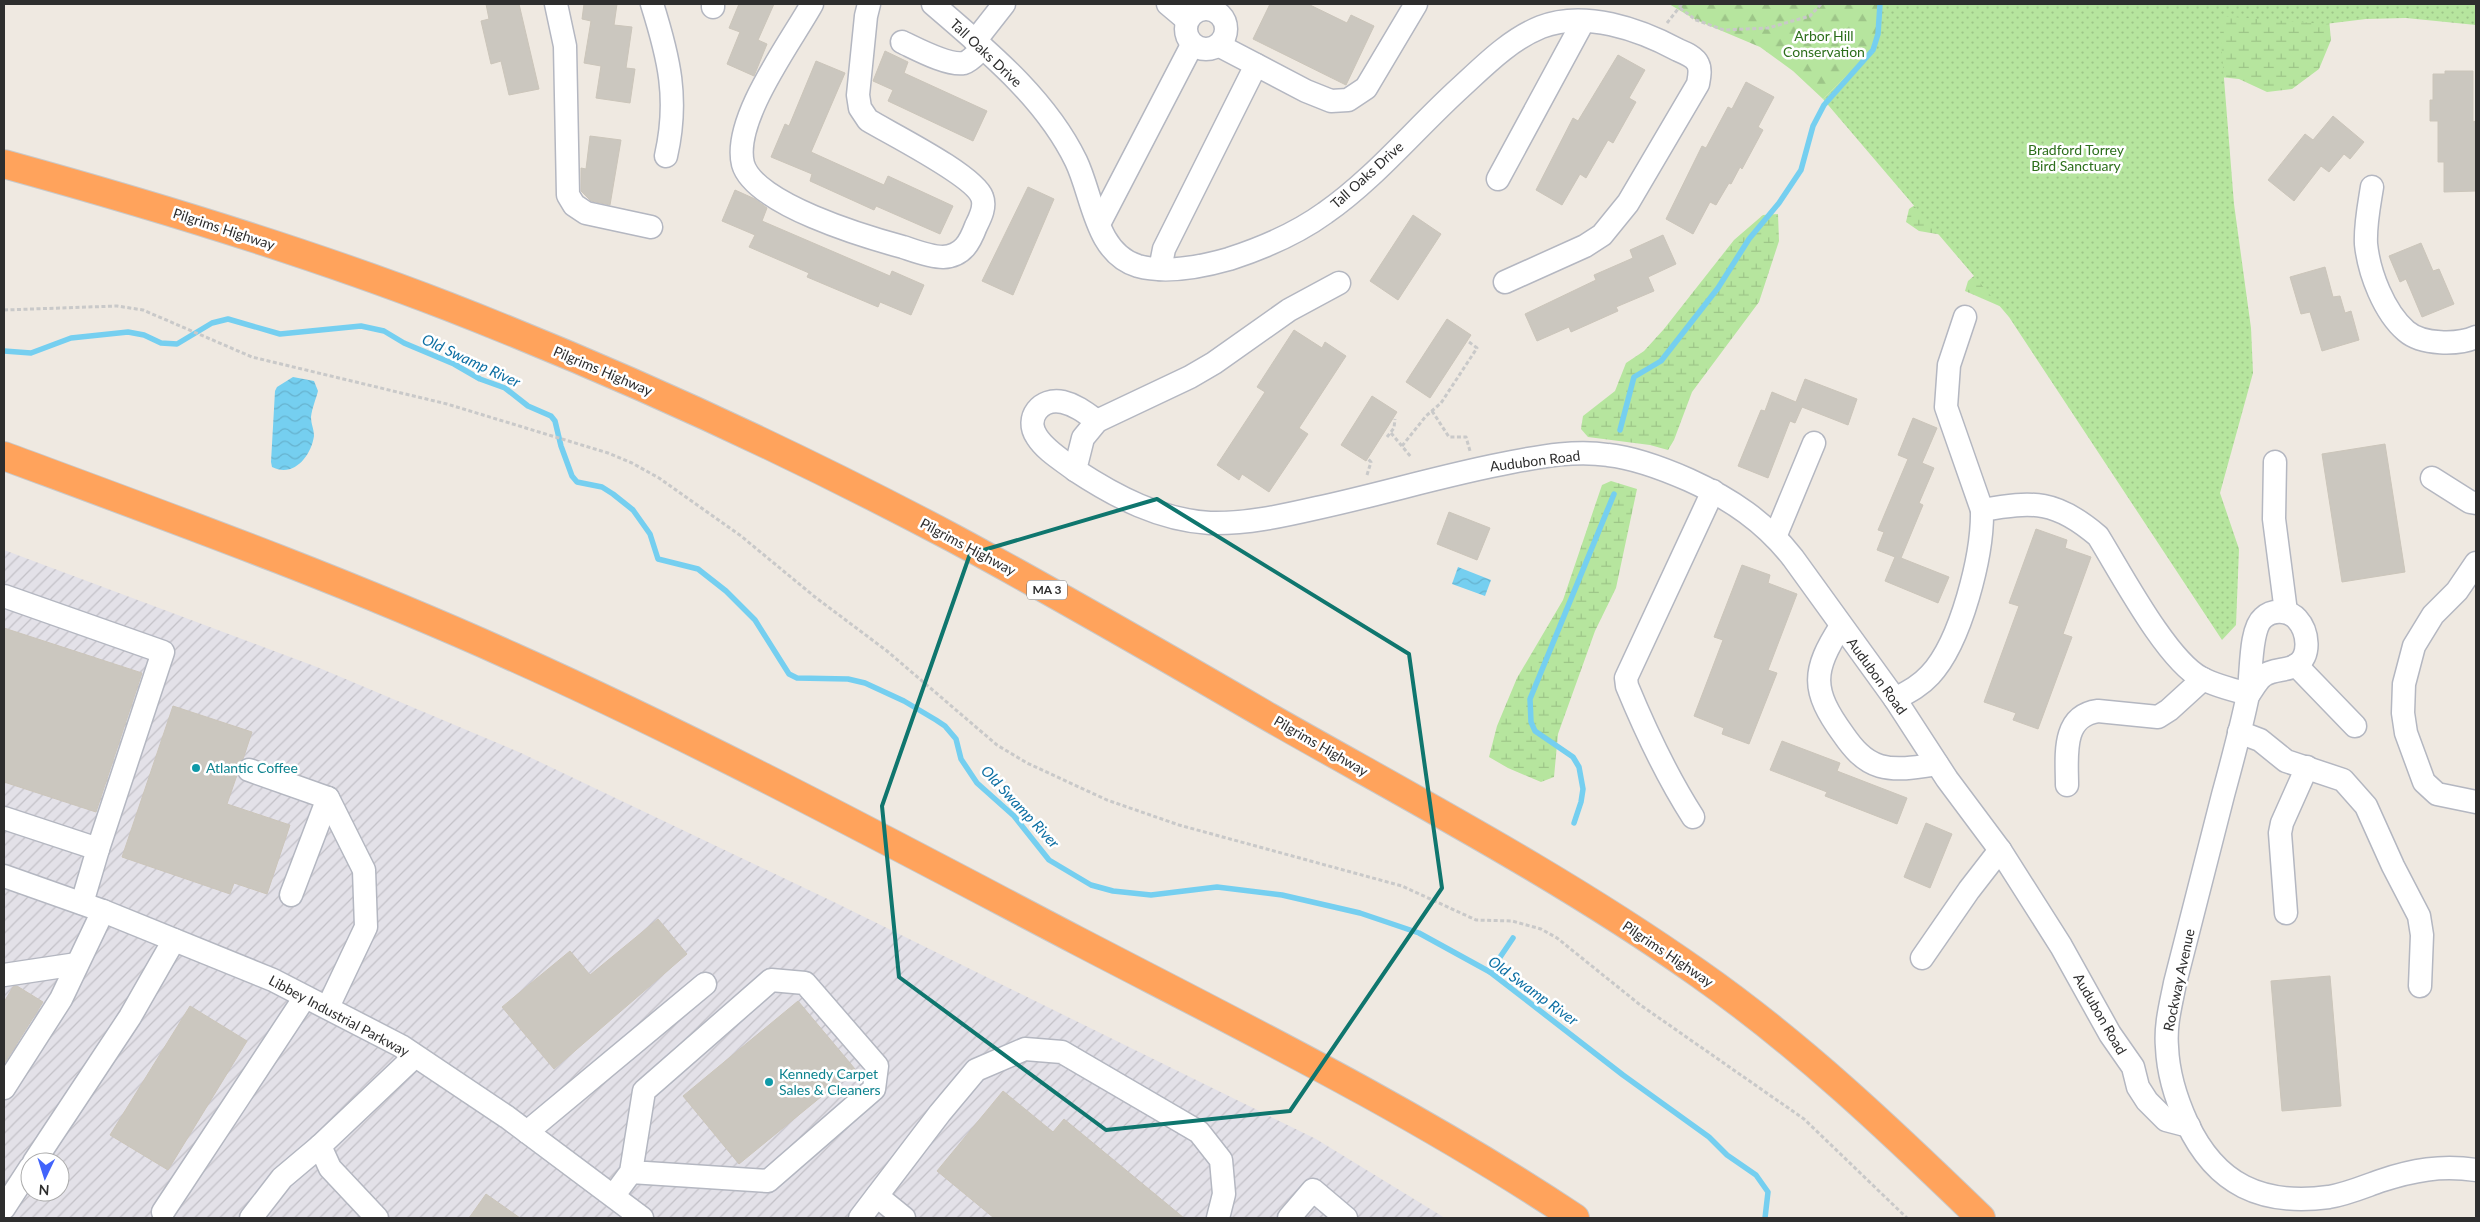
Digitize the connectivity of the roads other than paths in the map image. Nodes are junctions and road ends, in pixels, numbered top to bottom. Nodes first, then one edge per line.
1 (556, 4) edge
2 (652, 4) edge
3 (812, 4) edge
4 (869, 4) edge
5 (932, 4) edge
6 (1004, 4) edge
7 (1168, 4) edge
8 (1416, 4) edge
9 (1187, 20) junction
10 (1583, 22) junction
11 (902, 42) dead end
12 (979, 44) junction
13 (1192, 45) junction
14 (1220, 46) junction
15 (1256, 65) junction
16 (666, 156) dead end
17 (4, 164) edge
18 (1498, 179) dead end
19 (2372, 187) dead end
20 (1099, 224) junction
21 (651, 227) dead end
22 (1160, 269) junction
23 (1505, 282) dead end
24 (1339, 283) dead end
25 (1965, 317) dead end
26 (2476, 337) edge
27 (1097, 420) junction
28 (1814, 443) dead end
29 (4, 456) edge
30 (2275, 462) dead end
31 (1075, 470) junction
32 (2432, 478) dead end
33 (1713, 491) junction
34 (2476, 503) edge
35 (1982, 510) junction
36 (1775, 537) junction
37 (2476, 563) edge
38 (4, 596) edge
39 (2286, 612) junction
40 (1841, 626) junction
41 (2296, 665) junction
42 (2204, 680) junction
43 (2249, 694) junction
44 (1896, 699) junction
45 (2355, 726) dead end
46 (2239, 732) junction
47 (1937, 764) junction
48 (2307, 766) junction
49 (249, 770) dead end
50 (2067, 786) dead end
51 (328, 798) junction
52 (2476, 802) edge
53 (1693, 817) dead end
54 (4, 818) edge
55 (98, 849) junction
56 (2000, 850) junction
57 (4, 876) edge
58 (291, 895) dead end
59 (82, 903) junction
60 (103, 911) junction
61 (2286, 913) dead end
62 (174, 940) junction
63 (1922, 958) dead end
64 (77, 964) junction
65 (4, 975) edge
66 (705, 984) dead end
67 (2420, 986) dead end
68 (305, 997) junction
69 (328, 1007) junction
70 (414, 1057) junction
71 (2169, 1064) junction
72 (2133, 1067) junction
73 (4, 1088) edge
74 (2189, 1126) junction
75 (527, 1132) junction
76 (320, 1146) junction
77 (41, 1152) edge
78 (2476, 1170) edge
79 (630, 1172) junction
80 (20, 1183) edge
81 (614, 1195) junction
82 (877, 1196) junction
83 (4, 1208) edge
84 (163, 1212) dead end
85 (365, 1214) edge
86 (251, 1218) edge
87 (642, 1218) edge
88 (860, 1218) edge
89 (904, 1218) edge
90 (1218, 1218) edge
91 (1289, 1218) edge
92 (1346, 1218) edge
93 (1575, 1218) edge
94 (1981, 1218) edge

1 - 21 street
2 - 16 street
3 - 4 street
5 - 12 street, Tall Oaks Drive
6 - 12 street
7 - 9 street
8 - 15 street
9 - 13 street
9 - 14 street
10 - 18 street
10 - 22 street, Tall Oaks Drive
10 - 23 street, Tall Oaks Drive
11 - 12 street
12 - 20 street, Tall Oaks Drive
13 - 14 street
13 - 20 street
14 - 15 street
15 - 22 street
17 - 94 highway, Pilgrims Highway / MA 3
19 - 26 street
20 - 22 street, Tall Oaks Drive
24 - 27 street
25 - 35 street
27 - 31 street
27 - 31 street, Audubon Road
28 - 36 street
29 - 93 highway
30 - 39 street
31 - 33 street, Audubon Road
32 - 34 street
33 - 36 street, Audubon Road
33 - 53 street
35 - 42 street
35 - 44 street
36 - 40 street, Audubon Road
37 - 52 street
38 - 55 street
39 - 41 street
39 - 43 street, Rockway Avenue
40 - 44 street, Audubon Road
40 - 47 street
41 - 43 street, Rockway Avenue
41 - 45 street
42 - 43 street
42 - 50 street
43 - 46 street, Rockway Avenue
44 - 47 street, Audubon Road
46 - 48 street
46 - 71 street, Rockway Avenue
47 - 56 street, Audubon Road
48 - 61 street
48 - 67 street
49 - 51 street
51 - 58 street
51 - 69 street
54 - 55 street
55 - 59 street
56 - 63 street
56 - 72 street, Audubon Road
57 - 59 street, Libbey Industrial Parkway
59 - 60 street, Libbey Industrial Parkway
60 - 62 street, Libbey Industrial Parkway
60 - 64 street
62 - 68 street, Libbey Industrial Parkway
62 - 77 street
64 - 65 street
64 - 73 street
66 - 75 street
68 - 69 street, Libbey Industrial Parkway
68 - 84 street
69 - 70 street, Libbey Industrial Parkway
70 - 75 street, Libbey Industrial Parkway
70 - 76 street
71 - 72 street, Audubon Road
71 - 74 street, Rockway Avenue
72 - 74 street, Audubon Road
74 - 78 street, Rockway Avenue
75 - 81 street, Libbey Industrial Parkway
76 - 85 street
76 - 86 street
79 - 79 street
79 - 81 street
80 - 83 street
81 - 87 street, Libbey Industrial Parkway
82 - 88 street
82 - 89 street
82 - 90 street
91 - 92 street

